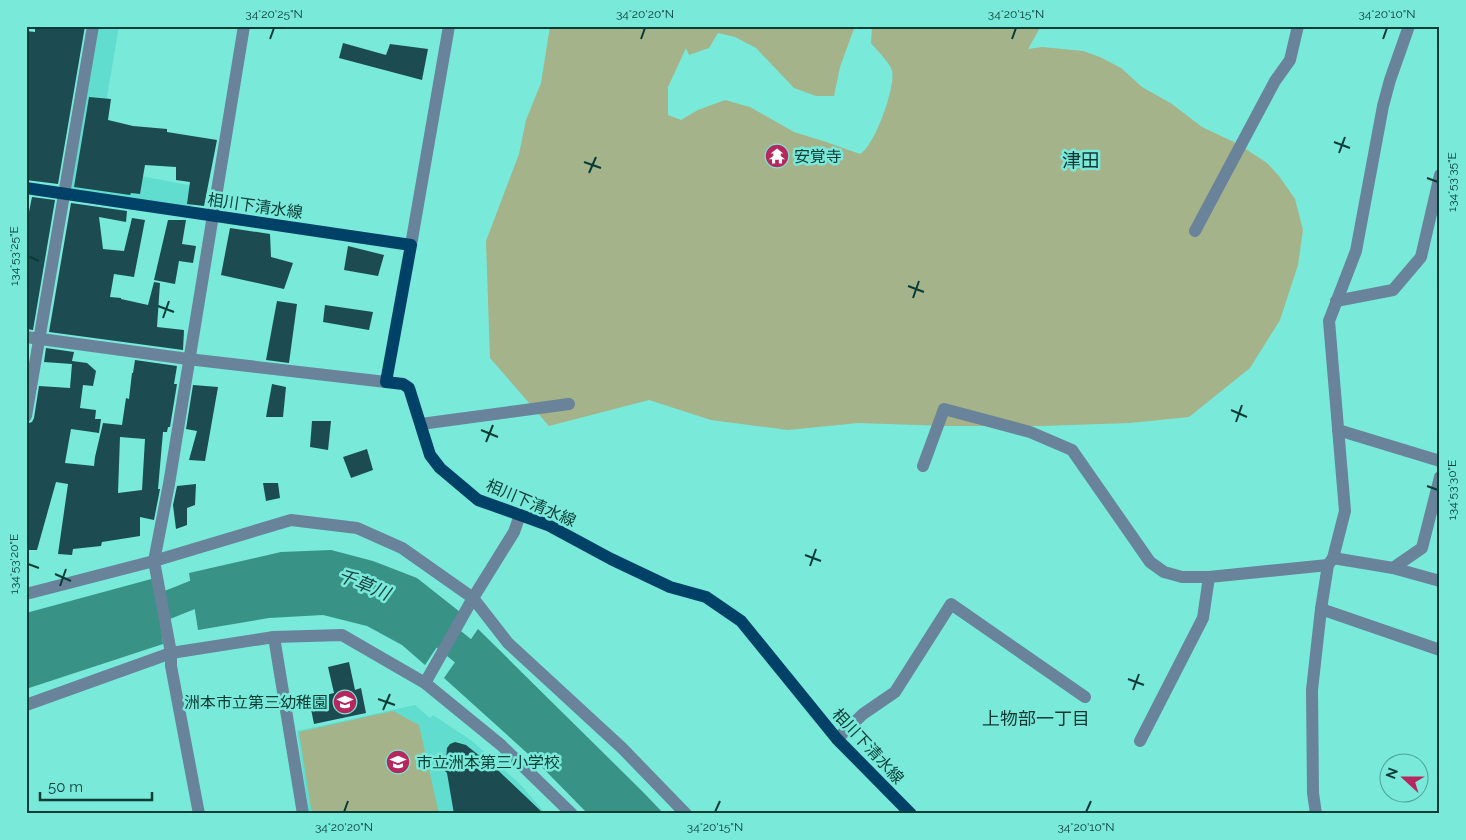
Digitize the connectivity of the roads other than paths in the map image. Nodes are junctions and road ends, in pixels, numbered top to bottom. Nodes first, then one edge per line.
1 (93, 26) edge
2 (244, 26) edge
3 (449, 26) edge
4 (1298, 26) edge
5 (1409, 26) edge
6 (1440, 175) edge
7 (26, 188) edge
8 (64, 193) junction
9 (212, 216) junction
10 (1195, 231) dead end
11 (410, 245) junction
12 (1336, 301) junction
13 (26, 337) edge
14 (40, 338) junction
15 (188, 359) junction
16 (386, 382) junction
17 (570, 404) dead end
18 (26, 416) edge
19 (421, 424) junction
20 (1338, 430) junction
21 (1440, 461) edge
22 (923, 466) dead end
23 (1440, 477) edge
24 (520, 515) junction
25 (154, 561) junction
26 (1331, 561) junction
27 (1393, 568) junction
28 (1209, 577) junction
29 (1440, 581) edge
30 (26, 594) edge
31 (473, 598) junction
32 (1321, 609) junction
33 (274, 637) junction
34 (1440, 650) edge
35 (170, 652) junction
36 (425, 683) junction
37 (1085, 697) dead end
38 (26, 705) edge
39 (837, 739) junction
40 (1140, 741) dead end
41 (199, 814) edge
42 (303, 814) edge
43 (572, 814) edge
44 (686, 814) edge
45 (911, 814) edge
46 (1316, 814) edge

1 - 8 street
2 - 9 street
3 - 11 street
4 - 10 street
5 - 12 street
6 - 12 street
7 - 8 main road, 相川下清水線
8 - 9 main road, 相川下清水線
8 - 14 street
9 - 11 main road, 相川下清水線
9 - 15 street
11 - 16 main road
12 - 20 street
13 - 14 street
14 - 15 street
14 - 18 street
15 - 16 street
15 - 25 street
16 - 19 main road, 相川下清水線
17 - 19 street
19 - 24 main road, 相川下清水線
20 - 21 street
20 - 26 street
22 - 28 street
23 - 27 street
24 - 31 street
24 - 39 main road, 相川下清水線
25 - 30 street
25 - 31 street
25 - 35 street
26 - 27 street
26 - 28 street
26 - 32 street
27 - 29 street
28 - 40 street
31 - 36 street
31 - 44 street
32 - 34 street
32 - 46 street
33 - 35 street
33 - 36 street
33 - 42 street
35 - 38 street
35 - 41 street
36 - 43 street
37 - 39 street
39 - 45 main road, 相川下清水線

